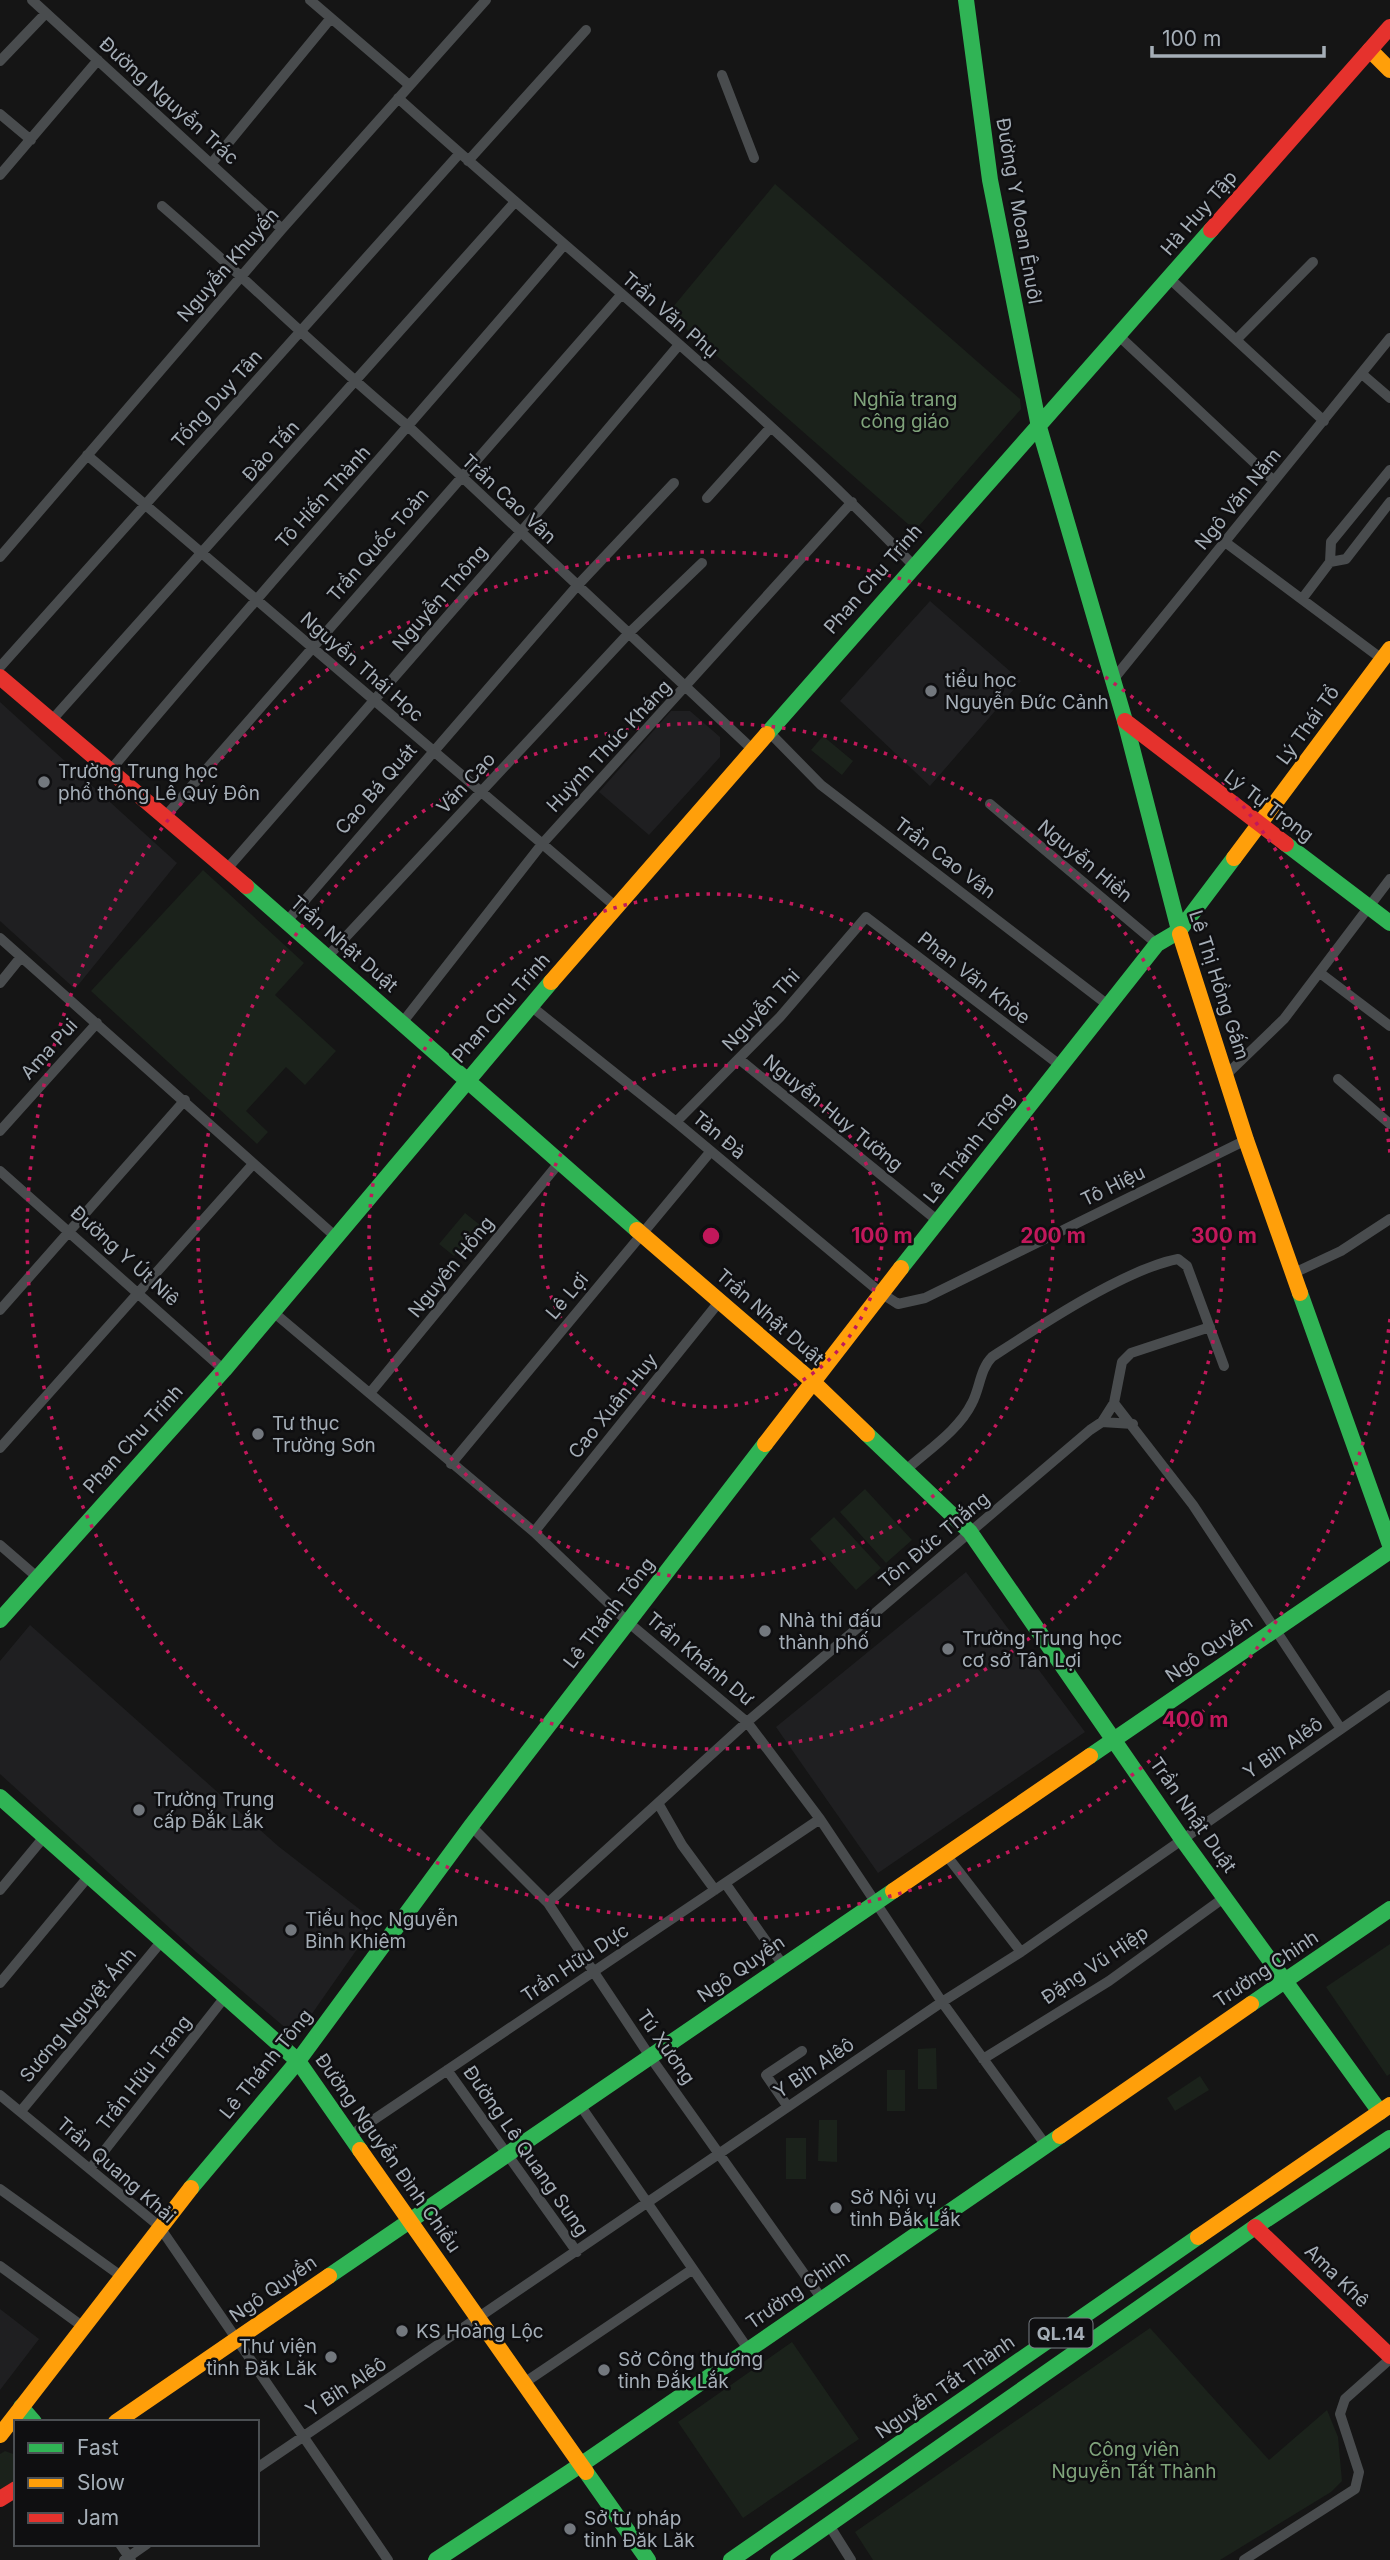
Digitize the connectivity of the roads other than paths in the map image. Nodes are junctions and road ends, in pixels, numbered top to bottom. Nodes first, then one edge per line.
1 (32, 0) edge
2 (310, 0) edge
3 (486, 0) edge
4 (966, 0) edge
5 (46, 13) junction
6 (331, 18) junction
7 (1390, 27) edge
8 (586, 30) dead end
9 (1370, 50) junction
10 (0, 61) edge
11 (98, 61) junction
12 (1390, 70) edge
13 (722, 75) dead end
14 (408, 84) junction
15 (398, 98) junction
16 (0, 114) edge
17 (31, 139) junction
18 (464, 157) junction
19 (754, 158) dead end
20 (211, 164) junction
21 (0, 176) edge
22 (515, 202) junction
23 (162, 206) dead end
24 (282, 229) junction
25 (564, 245) junction
26 (1313, 262) dead end
27 (242, 274) junction
28 (1169, 278) junction
29 (621, 295) junction
30 (301, 333) junction
31 (1119, 336) junction
32 (1390, 338) edge
33 (1236, 340) junction
34 (678, 346) junction
35 (1362, 374) junction
36 (356, 383) junction
37 (1390, 398) edge
38 (1324, 421) junction
39 (771, 427) junction
40 (1039, 427) junction
41 (409, 428) junction
42 (88, 455) junction
43 (1390, 470) edge
44 (460, 476) junction
45 (1274, 481) junction
46 (674, 483) dead end
47 (707, 498) dead end
48 (852, 502) junction
49 (1390, 502) edge
50 (144, 504) junction
51 (520, 533) junction
52 (1225, 542) junction
53 (201, 554) junction
54 (0, 557) edge
55 (1330, 562) junction
56 (702, 564) dead end
57 (913, 565) junction
58 (577, 586) junction
59 (254, 599) junction
60 (1301, 599) junction
61 (629, 633) junction
62 (313, 647) junction
63 (1386, 654) edge
64 (0, 667) edge
65 (0, 677) edge
66 (1112, 681) junction
67 (687, 686) junction
68 (373, 700) junction
69 (1125, 721) junction
70 (51, 722) junction
71 (768, 731) junction
72 (752, 749) junction
73 (432, 751) junction
74 (109, 772) junction
75 (482, 791) junction
76 (990, 804) dead end
77 (163, 819) junction
78 (1260, 825) junction
79 (542, 844) junction
80 (226, 870) junction
81 (1390, 879) edge
82 (615, 906) junction
83 (1370, 908) junction
84 (866, 917) joint
85 (287, 921) junction
86 (1390, 923) edge
87 (1179, 931) junction
88 (0, 938) edge
89 (1157, 944) junction
90 (328, 956) junction
91 (21, 957) junction
92 (1320, 973) junction
93 (0, 983) edge
94 (1108, 1005) junction
95 (532, 1007) junction
96 (97, 1023) junction
97 (402, 1023) junction
98 (1390, 1026) edge
99 (739, 1059) junction
100 (1061, 1066) junction
101 (1226, 1075) junction
102 (467, 1079) junction
103 (1338, 1079) dead end
104 (185, 1100) junction
105 (676, 1122) junction
106 (1390, 1124) edge
107 (0, 1131) edge
108 (1246, 1140) junction
109 (711, 1151) junction
110 (559, 1163) junction
111 (253, 1164) junction
112 (0, 1171) edge
113 (1390, 1219) edge
114 (939, 1221) junction
115 (71, 1231) junction
116 (642, 1233) junction
117 (336, 1237) junction
118 (1294, 1273) junction
119 (140, 1293) junction
120 (881, 1293) junction
121 (719, 1302) junction
122 (0, 1310) edge
123 (272, 1311) junction
124 (1210, 1328) junction
125 (1224, 1366) dead end
126 (224, 1370) junction
127 (813, 1382) junction
128 (370, 1394) junction
129 (1114, 1403) junction
130 (1102, 1422) junction
131 (1133, 1424) junction
132 (0, 1448) edge
133 (451, 1464) junction
134 (906, 1470) junction
135 (534, 1532) junction
136 (970, 1532) junction
137 (0, 1545) edge
138 (1390, 1545) edge
139 (1390, 1551) edge
140 (37, 1577) junction
141 (0, 1620) edge
142 (629, 1623) junction
143 (1275, 1628) junction
144 (1390, 1695) edge
145 (747, 1722) junction
146 (1341, 1729) junction
147 (1115, 1739) junction
148 (0, 1797) edge
149 (658, 1803) junction
150 (820, 1819) junction
151 (471, 1826) junction
152 (44, 1837) junction
153 (1182, 1839) junction
154 (947, 1856) junction
155 (88, 1877) junction
156 (720, 1886) junction
157 (0, 1889) edge
158 (1225, 1897) junction
159 (876, 1900) junction
160 (548, 1903) junction
161 (1390, 1909) edge
162 (161, 1942) junction
163 (1021, 1952) junction
164 (783, 1965) junction
165 (593, 1972) junction
166 (1286, 1980) junction
167 (0, 1983) edge
168 (225, 1997) junction
169 (942, 2002) junction
170 (802, 2051) dead end
171 (650, 2057) junction
172 (983, 2059) junction
173 (298, 2061) junction
174 (447, 2070) junction
175 (0, 2095) edge
176 (580, 2105) junction
177 (788, 2107) junction
178 (1385, 2108) edge
179 (21, 2111) junction
180 (351, 2135) junction
181 (1390, 2138) edge
182 (1045, 2144) junction
183 (721, 2153) junction
184 (507, 2154) junction
185 (90, 2169) junction
186 (0, 2189) edge
187 (648, 2203) junction
188 (1241, 2208) junction
189 (410, 2219) junction
190 (159, 2226) junction
191 (1255, 2227) junction
192 (577, 2252) junction
193 (0, 2266) edge
194 (693, 2269) junction
195 (121, 2276) junction
196 (822, 2299) junction
197 (479, 2320) junction
198 (82, 2326) junction
199 (237, 2340) junction
200 (748, 2349) junction
201 (1390, 2358) edge
202 (524, 2383) junction
203 (21, 2407) junction
204 (32, 2420) edge
205 (119, 2420) edge
206 (0, 2435) edge
207 (303, 2436) junction
208 (582, 2464) junction
209 (259, 2467) edge
210 (816, 2503) junction
211 (830, 2525) junction
212 (144, 2546) edge
213 (128, 2559) edge
214 (388, 2560) edge
215 (436, 2560) edge
216 (648, 2560) edge
217 (731, 2560) edge
218 (778, 2560) edge
219 (851, 2560) edge
220 (1244, 2560) edge

1 - 5 street, Đường Nguyễn Trác
2 - 6 street
3 - 14 street, Nguyễn Khuyến
4 - 40 street, Đường Y Moan Ênuôl
5 - 10 street
5 - 11 street, Đường Nguyễn Trác
6 - 14 street
6 - 20 street
7 - 9 street, Hà Huy Tập
8 - 18 street, Tống Duy Tân
9 - 12 street
9 - 28 street, Hà Huy Tập
11 - 17 street
11 - 20 street, Đường Nguyễn Trác
13 - 19 street
14 - 15 street, Nguyễn Khuyến
15 - 18 street, Trần Văn Phụ
15 - 24 street, Nguyễn Khuyến
16 - 17 street
17 - 21 street
18 - 22 street, Trần Văn Phụ
18 - 30 street, Tống Duy Tân
20 - 24 street, Đường Nguyễn Trác
22 - 25 street, Trần Văn Phụ
22 - 36 street, Đào Tấn
23 - 27 street, Trần Cao Vân
24 - 27 street, Nguyễn Khuyến
25 - 29 street, Trần Văn Phụ
25 - 41 street, Tô Hiến Thành
26 - 33 street
27 - 30 street, Trần Cao Vân
27 - 42 street, Nguyễn Khuyến
28 - 31 street, Hà Huy Tập
28 - 33 street
29 - 34 street, Trần Văn Phụ
29 - 44 street, Trần Quốc Toản
30 - 36 street, Trần Cao Vân
30 - 50 street, Tống Duy Tân
31 - 40 street, Hà Huy Tập
31 - 45 street
32 - 35 street, Ngô Văn Năm
33 - 38 street
34 - 39 street, Trần Văn Phụ
34 - 51 street, Nguyễn Thông
35 - 37 street
35 - 38 street, Ngô Văn Năm
36 - 41 street, Trần Cao Vân
36 - 53 street, Đào Tấn
38 - 45 street, Ngô Văn Năm
39 - 47 street
39 - 48 street, Trần Văn Phụ
40 - 57 street, Phan Chu Trinh
40 - 66 street, Lê Thị Hồng Gấm
41 - 44 street, Trần Cao Vân
41 - 59 street, Tô Hiến Thành
42 - 50 street, Nguyễn Thái Học
42 - 54 street, Nguyễn Khuyến
43 - 55 street
44 - 51 street, Trần Cao Vân
44 - 62 street, Trần Quốc Toản
45 - 52 street, Ngô Văn Năm
46 - 58 street, Cao Bá Quát
48 - 57 street, Trần Văn Phụ
48 - 67 street, Huỳnh Thúc Kháng
49 - 55 street
50 - 53 street, Nguyễn Thái Học
50 - 64 street, Tống Duy Tân
51 - 58 street, Trần Cao Vân
51 - 68 street, Nguyễn Thông
52 - 60 street
52 - 66 street, Ngô Văn Năm
53 - 59 street, Nguyễn Thái Học
53 - 70 street, Đào Tấn
55 - 60 street
56 - 61 street, Văn Cao
57 - 71 street, Phan Chu Trinh
58 - 61 street, Trần Cao Vân
58 - 73 street, Cao Bá Quát
59 - 62 street, Nguyễn Thái Học
59 - 74 street, Tô Hiến Thành
60 - 63 street
61 - 67 street, Trần Cao Vân
61 - 75 street, Văn Cao
62 - 68 street, Nguyễn Thái Học
62 - 77 street, Trần Quốc Toản
63 - 78 street, Lý Thái Tổ
65 - 70 street, Trần Nhật Duật
66 - 69 street, Lê Thị Hồng Gấm
67 - 72 street, Trần Cao Vân
67 - 79 street, Huỳnh Thúc Kháng
68 - 73 street, Nguyễn Thái Học
68 - 80 street, Nguyễn Thông
69 - 78 street, Lý Tự Trọng
69 - 87 street, Lê Thị Hồng Gấm
70 - 74 street, Trần Nhật Duật
71 - 72 street, Phan Chu Trinh
71 - 94 street, Trần Cao Vân
72 - 82 street, Phan Chu Trinh
73 - 75 street, Nguyễn Thái Học
73 - 85 street, Cao Bá Quát
74 - 77 street, Trần Nhật Duật
75 - 79 street, Nguyễn Thái Học
75 - 90 street, Văn Cao
76 - 89 street, Nguyễn Hiền
77 - 80 street, Trần Nhật Duật
78 - 83 street, Lý Tự Trọng
78 - 87 street, Lê Thánh Tông
79 - 82 street, Nguyễn Thái Học
79 - 97 street, Huỳnh Thúc Kháng
80 - 85 street, Trần Nhật Duật
81 - 83 street
82 - 95 street, Phan Chu Trinh
83 - 86 street, Lý Tự Trọng
83 - 92 street
84 - 99 street, Nguyễn Thi
84 - 100 street, Phan Văn Khòe
85 - 90 street, Trần Nhật Duật
87 - 89 street, Lê Thánh Tông
87 - 101 street, Lê Thị Hồng Gấm
88 - 91 street
89 - 94 street, Lê Thánh Tông
90 - 97 street, Trần Nhật Duật
91 - 93 street
91 - 96 street
92 - 98 street
92 - 101 street
94 - 100 street, Lê Thánh Tông
95 - 102 street, Phan Chu Trinh
95 - 105 street, Tản Đà
96 - 104 street
96 - 107 street, Ama Pui
97 - 102 street, Trần Nhật Duật
99 - 105 street, Nguyễn Thi
99 - 114 street, Nguyễn Huy Tưởng
100 - 114 street, Lê Thánh Tông
101 - 108 street, Lê Thị Hồng Gấm
102 - 110 street, Trần Nhật Duật
102 - 117 street, Phan Chu Trinh
103 - 106 street
104 - 111 street
104 - 115 street
105 - 109 street, Tản Đà
108 - 118 street, Lê Thị Hồng Gấm
108 - 120 street, Tô Hiệu
109 - 116 street, Lê Lợi
109 - 120 street, Tản Đà
110 - 116 street, Trần Nhật Duật
110 - 128 street, Nguyên Hồng
111 - 117 street
111 - 119 street
112 - 115 street, Đường Y Út Niê
113 - 118 street
114 - 120 street, Lê Thánh Tông
115 - 119 street, Đường Y Út Niê
115 - 122 street
116 - 121 street, Trần Nhật Duật
116 - 133 street, Lê Lợi
117 - 123 street, Phan Chu Trinh
118 - 138 street, Lê Thị Hồng Gấm
119 - 126 street, Đường Y Út Niê
119 - 132 street
120 - 127 street, Lê Thánh Tông
121 - 127 street, Trần Nhật Duật
121 - 135 street, Cao Xuân Huy
123 - 126 street, Phan Chu Trinh
123 - 128 street, Trần Khánh Dư
124 - 125 street
124 - 129 street
124 - 134 street
126 - 140 street, Phan Chu Trinh
127 - 134 street, Trần Nhật Duật
127 - 142 street, Lê Thánh Tông
128 - 133 street, Trần Khánh Dư
129 - 130 street, Tôn Đức Thắng
129 - 131 street
130 - 131 street
130 - 136 street, Tôn Đức Thắng
131 - 143 street
133 - 135 street, Trần Khánh Dư
134 - 136 street, Trần Nhật Duật
135 - 142 street, Trần Khánh Dư
136 - 145 street, Tôn Đức Thắng
136 - 147 street, Trần Nhật Duật
137 - 140 street
139 - 143 street, Ngô Quyền
140 - 141 street, Phan Chu Trinh
142 - 145 street, Trần Khánh Dư
142 - 151 street, Lê Thánh Tông
143 - 146 street
143 - 147 street, Ngô Quyền
144 - 146 street, Y Bih Alêô
145 - 149 street, Tôn Đức Thắng
145 - 150 street, Trần Khánh Dư
146 - 153 street, Y Bih Alêô
147 - 153 street, Trần Nhật Duật
147 - 154 street, Ngô Quyền
148 - 152 street, Đường Nguyễn Đình Chiểu
149 - 156 street
149 - 160 street, Tôn Đức Thắng
150 - 156 street, Trần Hữu Dực
150 - 159 street, Trần Khánh Dư
151 - 160 street, Tú Xương
151 - 173 street, Lê Thánh Tông
152 - 155 street, Đường Nguyễn Đình Chiểu
152 - 157 street
153 - 158 street, Trần Nhật Duật
153 - 163 street, Y Bih Alêô
154 - 159 street, Ngô Quyền
154 - 163 street
155 - 162 street, Đường Nguyễn Đình Chiểu
155 - 167 street
156 - 164 street
156 - 165 street, Trần Hữu Dực
158 - 166 street, Trần Nhật Duật
158 - 172 street, Đặng Vũ Hiệp
159 - 164 street, Ngô Quyền
159 - 169 street, Trần Khánh Dư
160 - 165 street, Tú Xương
161 - 166 street, Trường Chinh
162 - 168 street, Đường Nguyễn Đình Chiểu
162 - 179 street, Sương Nguyệt Ánh
163 - 169 street, Y Bih Alêô
164 - 171 street, Ngô Quyền
165 - 171 street, Tú Xương
165 - 174 street, Trần Hữu Dực
166 - 178 street, Trần Nhật Duật
166 - 182 street, Trường Chinh
168 - 173 street, Đường Nguyễn Đình Chiểu
168 - 185 street, Trần Hữu Trang
169 - 172 street, Trần Khánh Dư
169 - 177 street, Y Bih Alêô
170 - 177 street
171 - 176 street, Ngô Quyền
171 - 183 street, Tú Xương
172 - 182 street, Trần Khánh Dư
173 - 180 street, Đường Nguyễn Đình Chiểu
173 - 190 street, Lê Thánh Tông
174 - 180 street, Trần Hữu Dực
174 - 184 street, Đường Lê Quang Sung
175 - 179 street, Trần Quang Khải
176 - 184 street, Ngô Quyền
176 - 187 street
177 - 183 street, Y Bih Alêô
178 - 188 street, Nguyễn Tất Thành / QL.14
179 - 185 street, Trần Quang Khải
180 - 189 street, Đường Nguyễn Đình Chiểu
181 - 191 street, QL.14
182 - 196 street, Trường Chinh
183 - 187 street, Y Bih Alêô
183 - 196 street, Tú Xương
184 - 189 street, Ngô Quyền
184 - 192 street, Đường Lê Quang Sung
185 - 190 street, Trần Quang Khải
186 - 195 street
187 - 192 street, Y Bih Alêô
187 - 194 street
188 - 191 street, Ama Khê
188 - 210 street, Nguyễn Tất Thành / QL.14
189 - 197 street, Đường Nguyễn Đình Chiểu
189 - 199 street, Ngô Quyền
190 - 195 street, Lê Thánh Tông
190 - 199 street, Trần Quang Khải
191 - 201 street, Ama Khê
191 - 211 street, QL.14
192 - 197 street, Y Bih Alêô
193 - 198 street
194 - 200 street
194 - 202 street
195 - 198 street, Lê Thánh Tông
196 - 200 street, Trường Chinh
197 - 202 street, Đường Nguyễn Đình Chiểu
197 - 207 street, Y Bih Alêô
198 - 203 street, Lê Thánh Tông
199 - 205 street, Ngô Quyền
199 - 207 street, Trần Quang Khải
200 - 208 street, Trường Chinh
201 - 220 street
202 - 208 street, Đường Nguyễn Đình Chiểu
203 - 204 street
203 - 206 street, Lê Thánh Tông
207 - 209 street, Y Bih Alêô
207 - 214 street, Trần Quang Khải
208 - 215 street, Trường Chinh
208 - 216 street, Đường Nguyễn Đình Chiểu
210 - 211 street
210 - 217 street, Nguyễn Tất Thành / QL.14
211 - 218 street, QL.14
211 - 219 street
212 - 213 street

